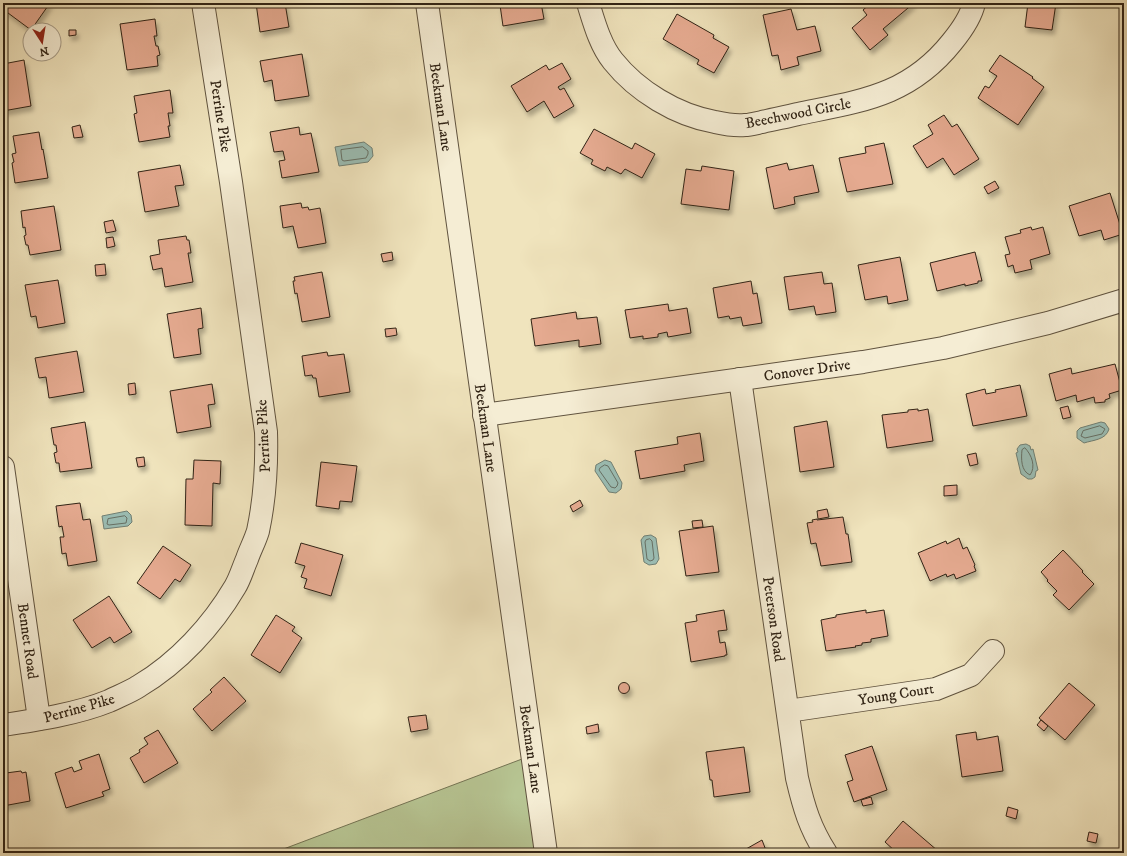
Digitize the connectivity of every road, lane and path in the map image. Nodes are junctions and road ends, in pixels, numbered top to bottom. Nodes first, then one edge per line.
1 (203, 3) edge
2 (427, 3) edge
3 (588, 3) edge
4 (974, 3) edge
5 (1124, 300) edge
6 (740, 379) junction
7 (484, 415) junction
8 (3, 467) edge
9 (993, 651) dead end
10 (788, 711) junction
11 (39, 719) junction
12 (3, 725) edge
13 (546, 853) edge
14 (826, 853) edge

1 - 11 street, Perrine Pike
2 - 7 street, Beekman Lane
3 - 4 street, Beechwood Circle
5 - 6 street, Conover Drive
6 - 7 street, Conover Drive
6 - 10 street, Peterson Road
7 - 13 street, Beekman Lane
8 - 11 street, Bennet Road
9 - 10 street, Young Court
10 - 14 street, Peterson Road
11 - 12 street, Perrine Pike

